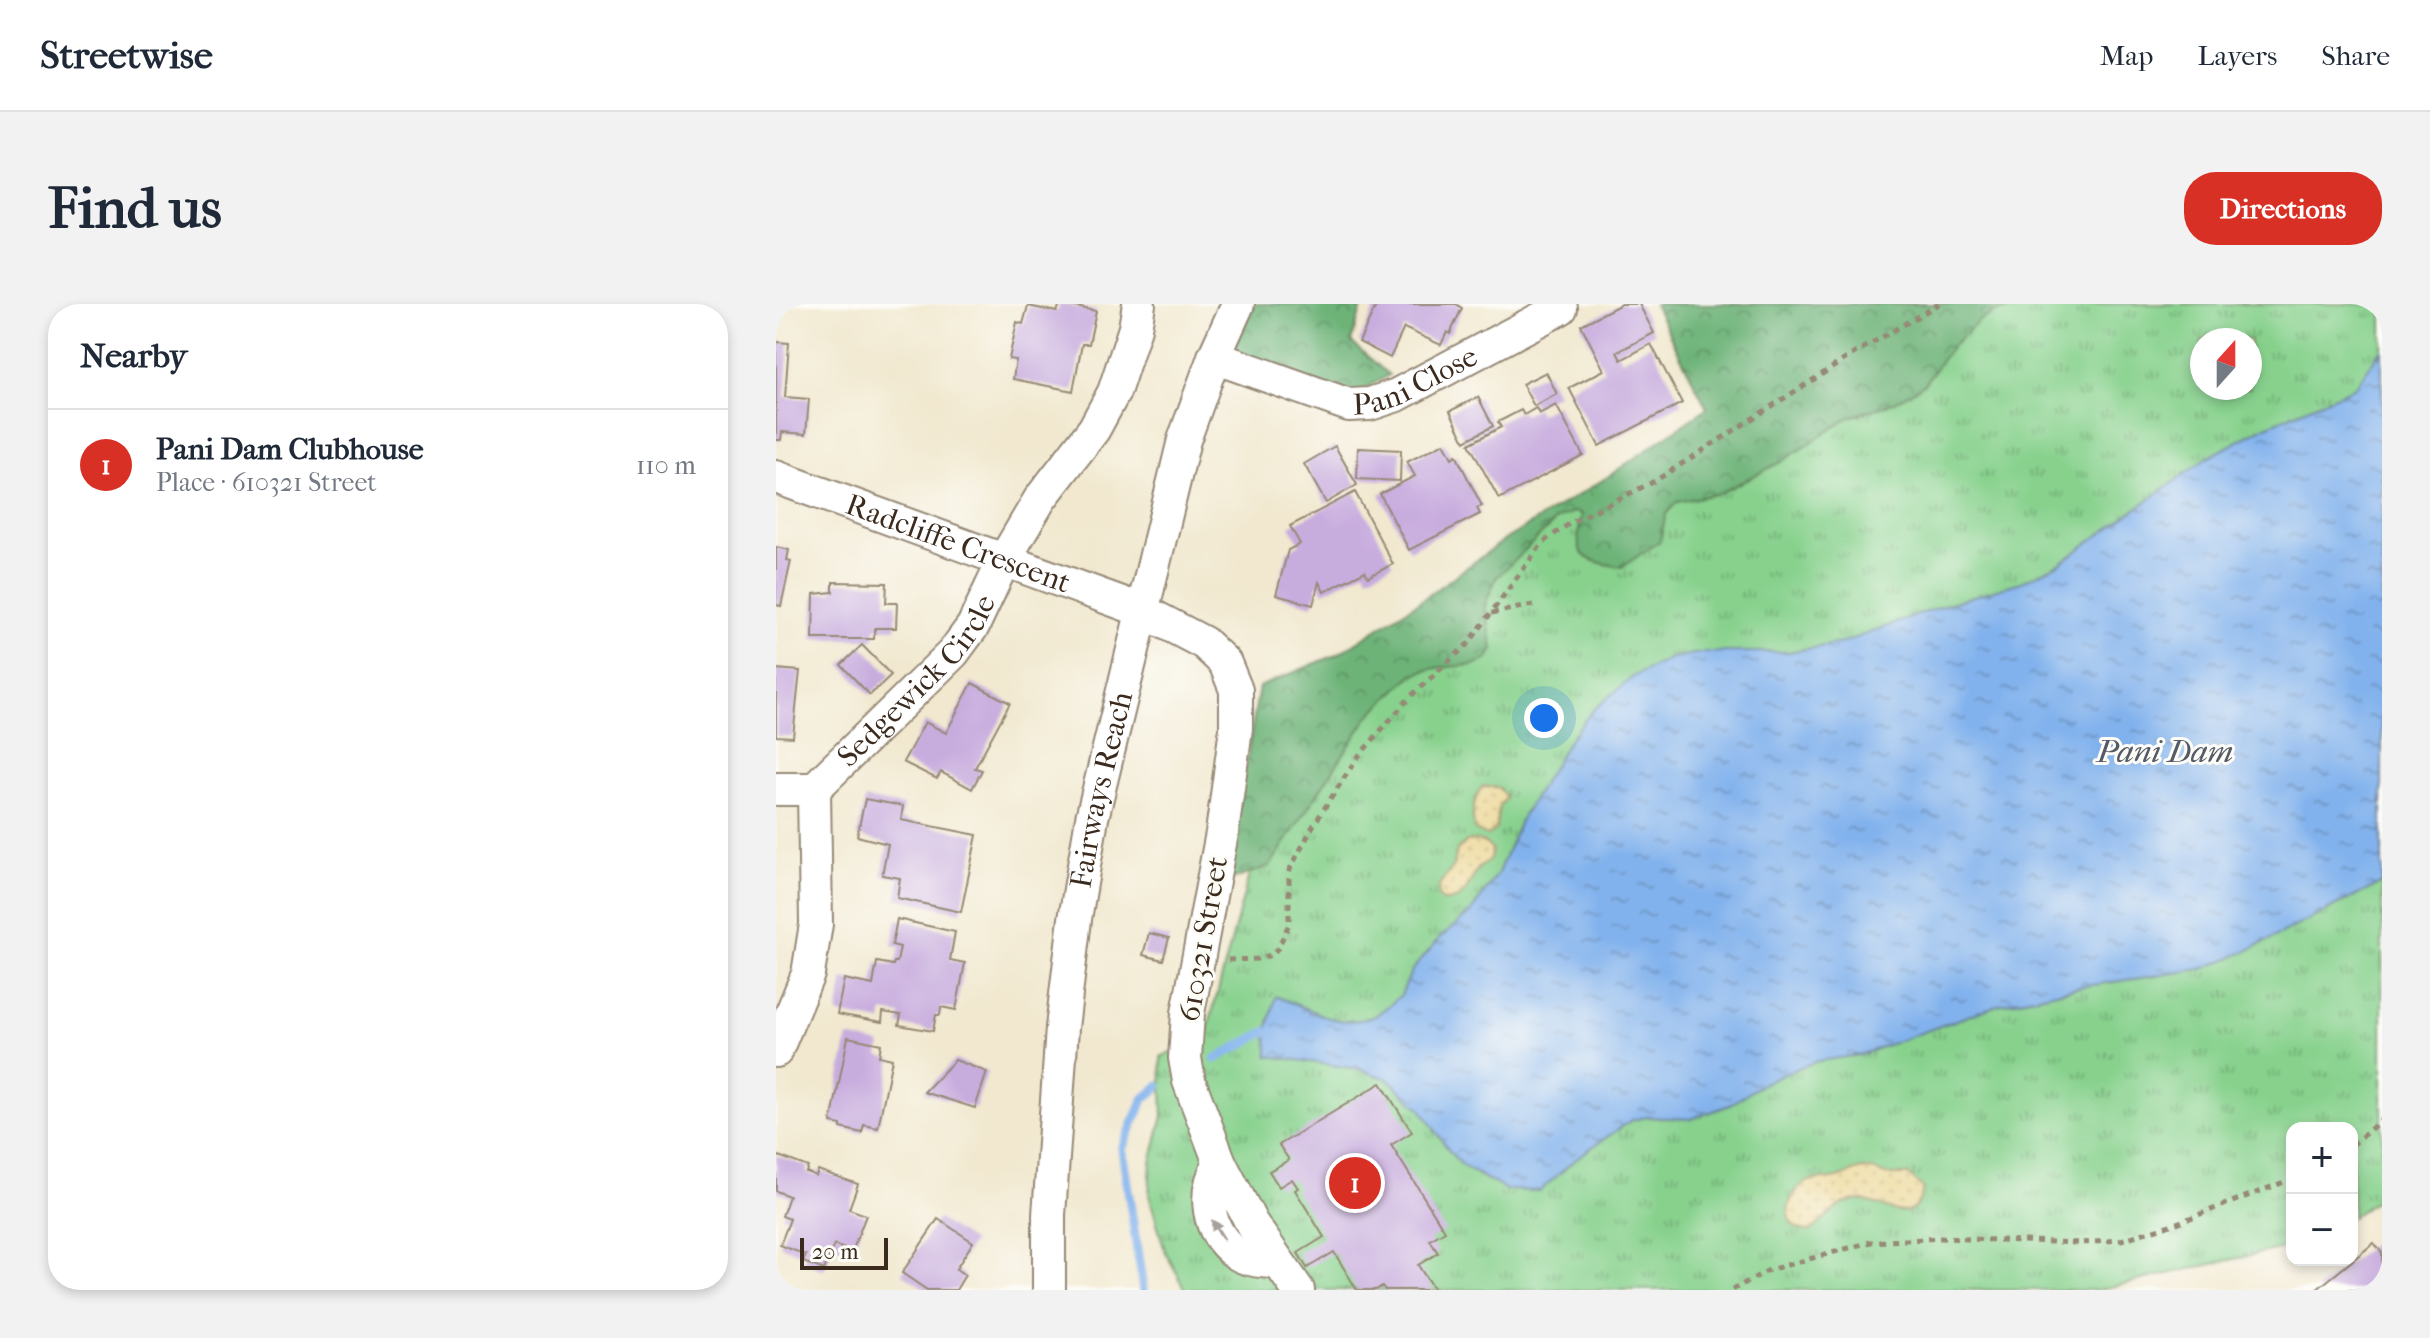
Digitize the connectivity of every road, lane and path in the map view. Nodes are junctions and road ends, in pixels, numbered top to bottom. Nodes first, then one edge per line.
1 (1139, 304) edge
2 (1238, 304) edge
3 (1939, 304) edge
4 (1561, 308) dead end
5 (1214, 357) junction
6 (776, 477) edge
7 (1004, 560) junction
8 (1538, 604) dead end
9 (1141, 610) junction
10 (1491, 613) junction
11 (776, 789) edge
12 (814, 789) junction
13 (1199, 961) junction
14 (776, 1051) edge
15 (2382, 1119) edge
16 (2358, 1140) edge
17 (2286, 1181) edge
18 (1049, 1290) edge
19 (1298, 1290) edge
20 (1732, 1290) edge

1 - 7 street, Sedgewick Circle
2 - 5 street, Fairways Reach
3 - 10 path
4 - 5 street, Pani Close
5 - 9 street, Fairways Reach
6 - 7 street, Radcliffe Crescent
7 - 9 street, Radcliffe Crescent
7 - 12 street, Sedgewick Circle
8 - 10 path
9 - 13 street, 610321 Street
9 - 18 street, Fairways Reach
10 - 13 path
11 - 12 street, Sedgewick Circle
12 - 14 street, Sedgewick Circle
13 - 19 street, 610321 Street
15 - 16 path
17 - 20 path

